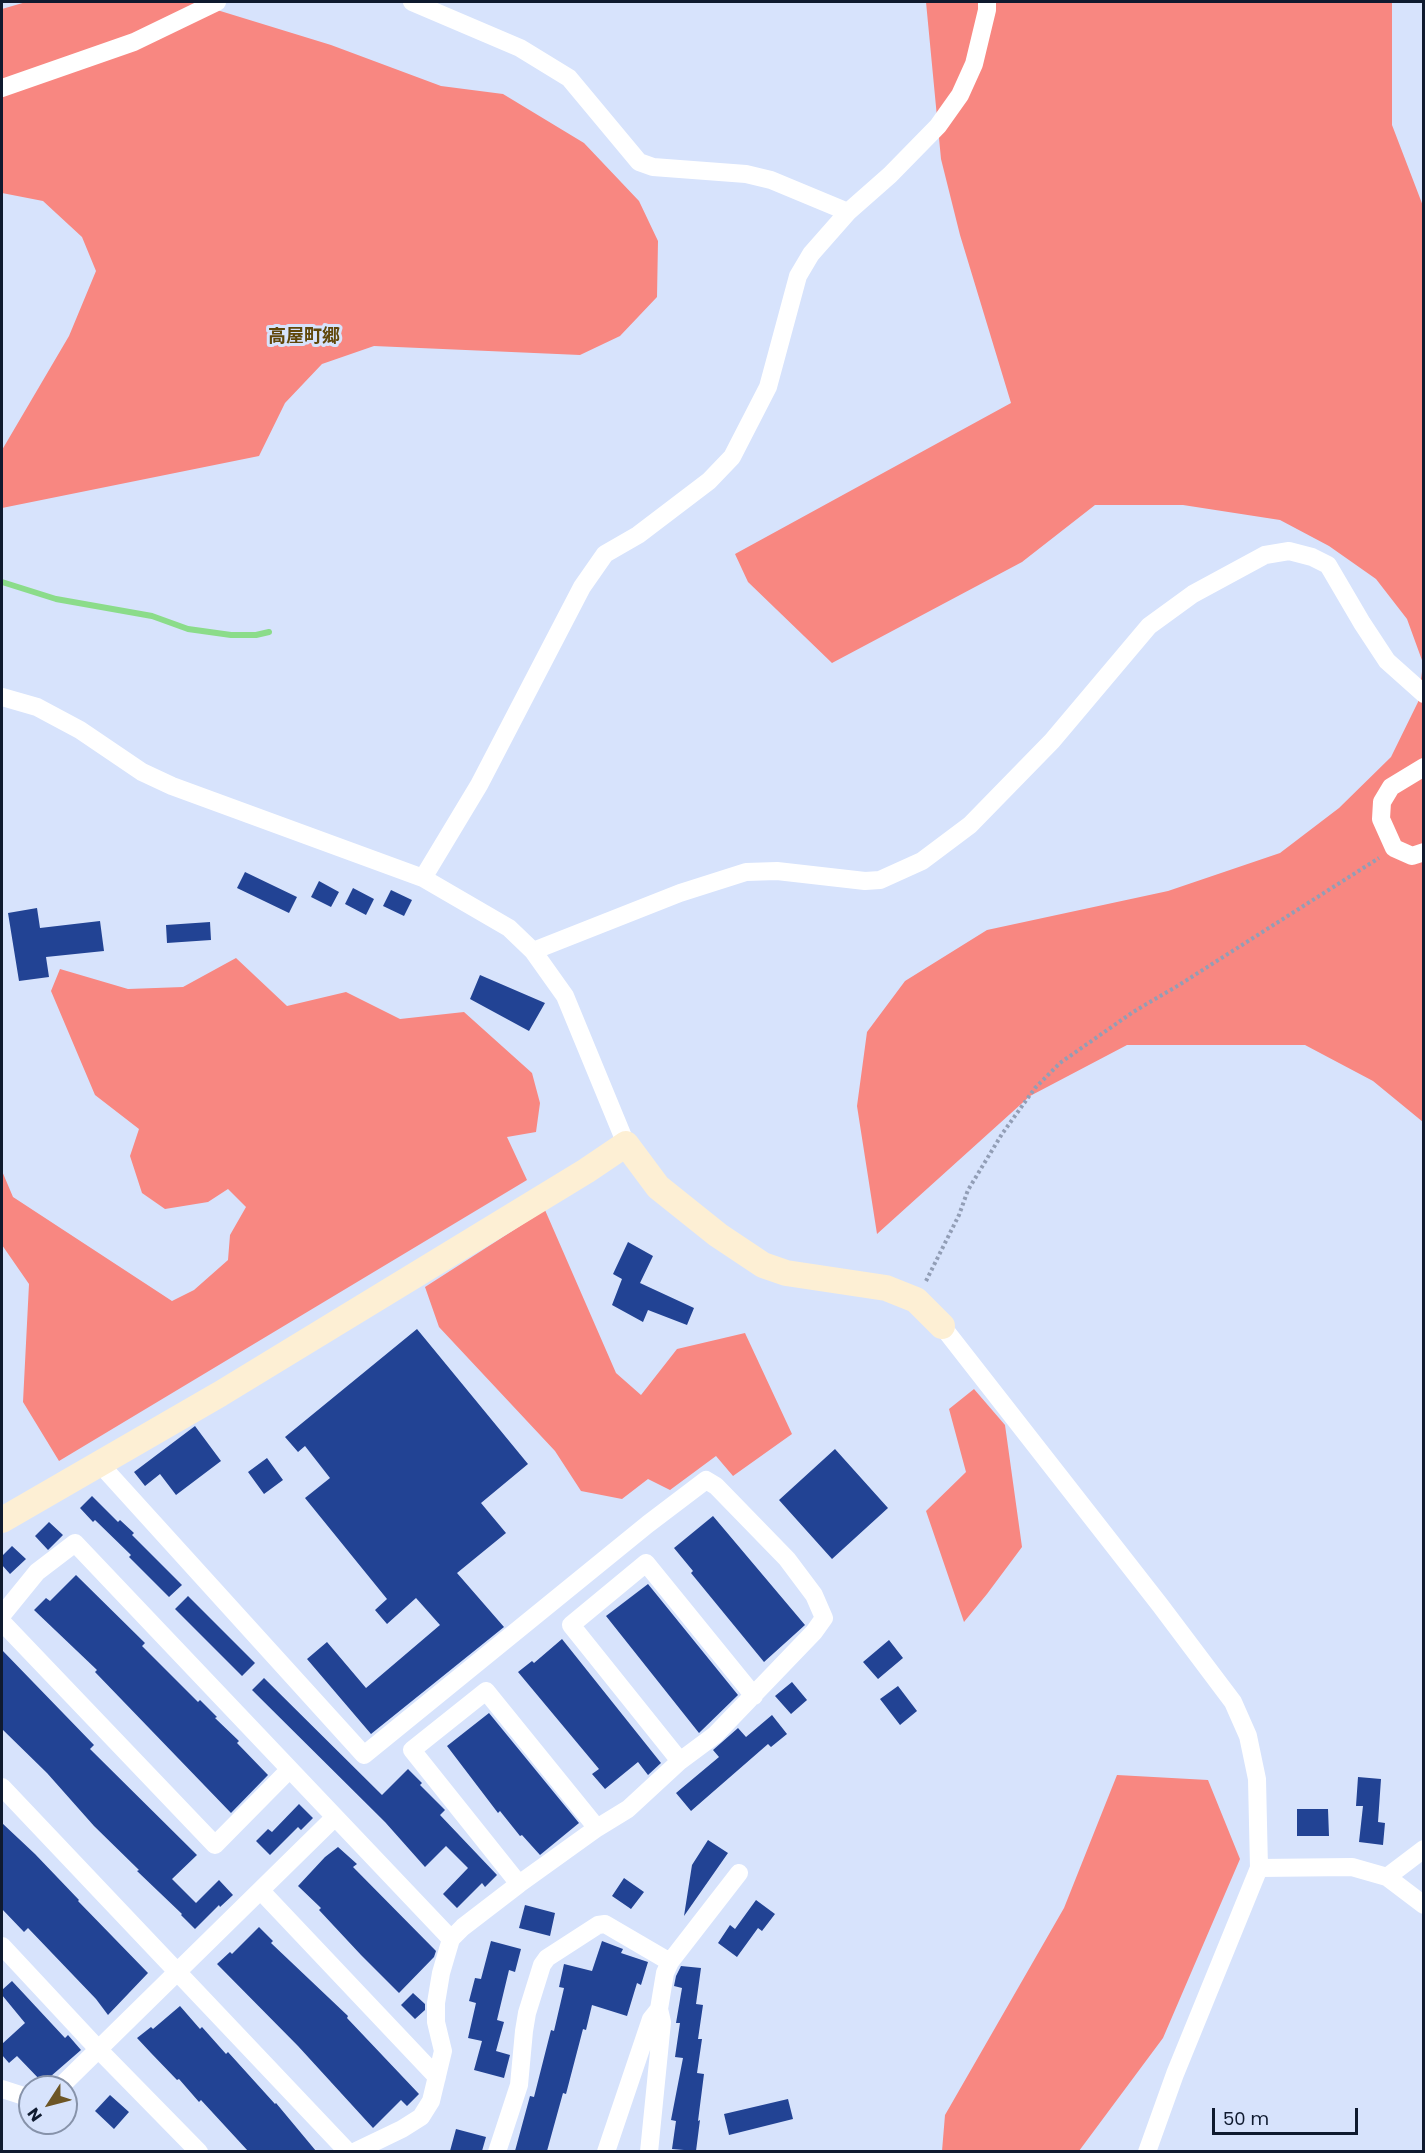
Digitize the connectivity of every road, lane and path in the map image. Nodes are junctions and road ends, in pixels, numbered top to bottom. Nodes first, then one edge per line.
1 (217, 2) edge
2 (412, 2) edge
3 (987, 2) edge
4 (2, 87) edge
5 (848, 212) junction
6 (1424, 694) edge
7 (2, 697) edge
8 (1424, 767) edge
9 (1394, 848) junction
10 (1424, 852) edge
11 (423, 878) junction
12 (533, 951) junction
13 (626, 1144) junction
14 (916, 1300) junction
15 (942, 1326) joint
16 (100, 1464) junction
17 (2, 1520) edge
18 (2, 1615) edge
19 (2, 1622) edge
20 (754, 1695) junction
21 (680, 1761) junction
22 (289, 1770) junction
23 (2, 1787) edge
24 (335, 1817) junction
25 (597, 1828) junction
26 (1424, 1849) edge
27 (1259, 1868) junction
28 (739, 1873) dead end
29 (1387, 1877) junction
30 (519, 1884) junction
31 (261, 1891) junction
32 (1424, 1905) edge
33 (451, 1939) junction
34 (2, 1946) edge
35 (670, 1962) junction
36 (179, 1972) junction
37 (658, 2009) junction
38 (99, 2050) junction
39 (73, 2075) edge
40 (436, 2077) junction
41 (2, 2089) edge
42 (18, 2094) edge
43 (199, 2151) edge
44 (348, 2151) edge
45 (354, 2151) edge
46 (497, 2151) edge
47 (606, 2151) edge
48 (649, 2151) edge
49 (1147, 2151) edge

1 - 4 street
2 - 5 street
3 - 5 street
5 - 11 street
6 - 12 street
7 - 11 street
8 - 9 street
9 - 10 street
9 - 14 path
11 - 12 street
12 - 13 street
13 - 14 street
13 - 16 street
14 - 15 street
15 - 27 street
16 - 17 street
16 - 20 street
18 - 22 street
19 - 22 street
20 - 21 street
20 - 21 street
21 - 25 street
22 - 24 street
23 - 36 street
24 - 31 street
24 - 33 street
25 - 30 street
25 - 30 street
26 - 29 street
27 - 29 street
27 - 49 street
28 - 35 street
29 - 32 street
30 - 33 street
31 - 36 street
31 - 40 street
33 - 40 street
34 - 38 street
35 - 37 street
35 - 46 street
36 - 38 street
36 - 44 street
37 - 47 street
37 - 48 street
38 - 39 street
38 - 43 street
40 - 45 street
41 - 42 street

